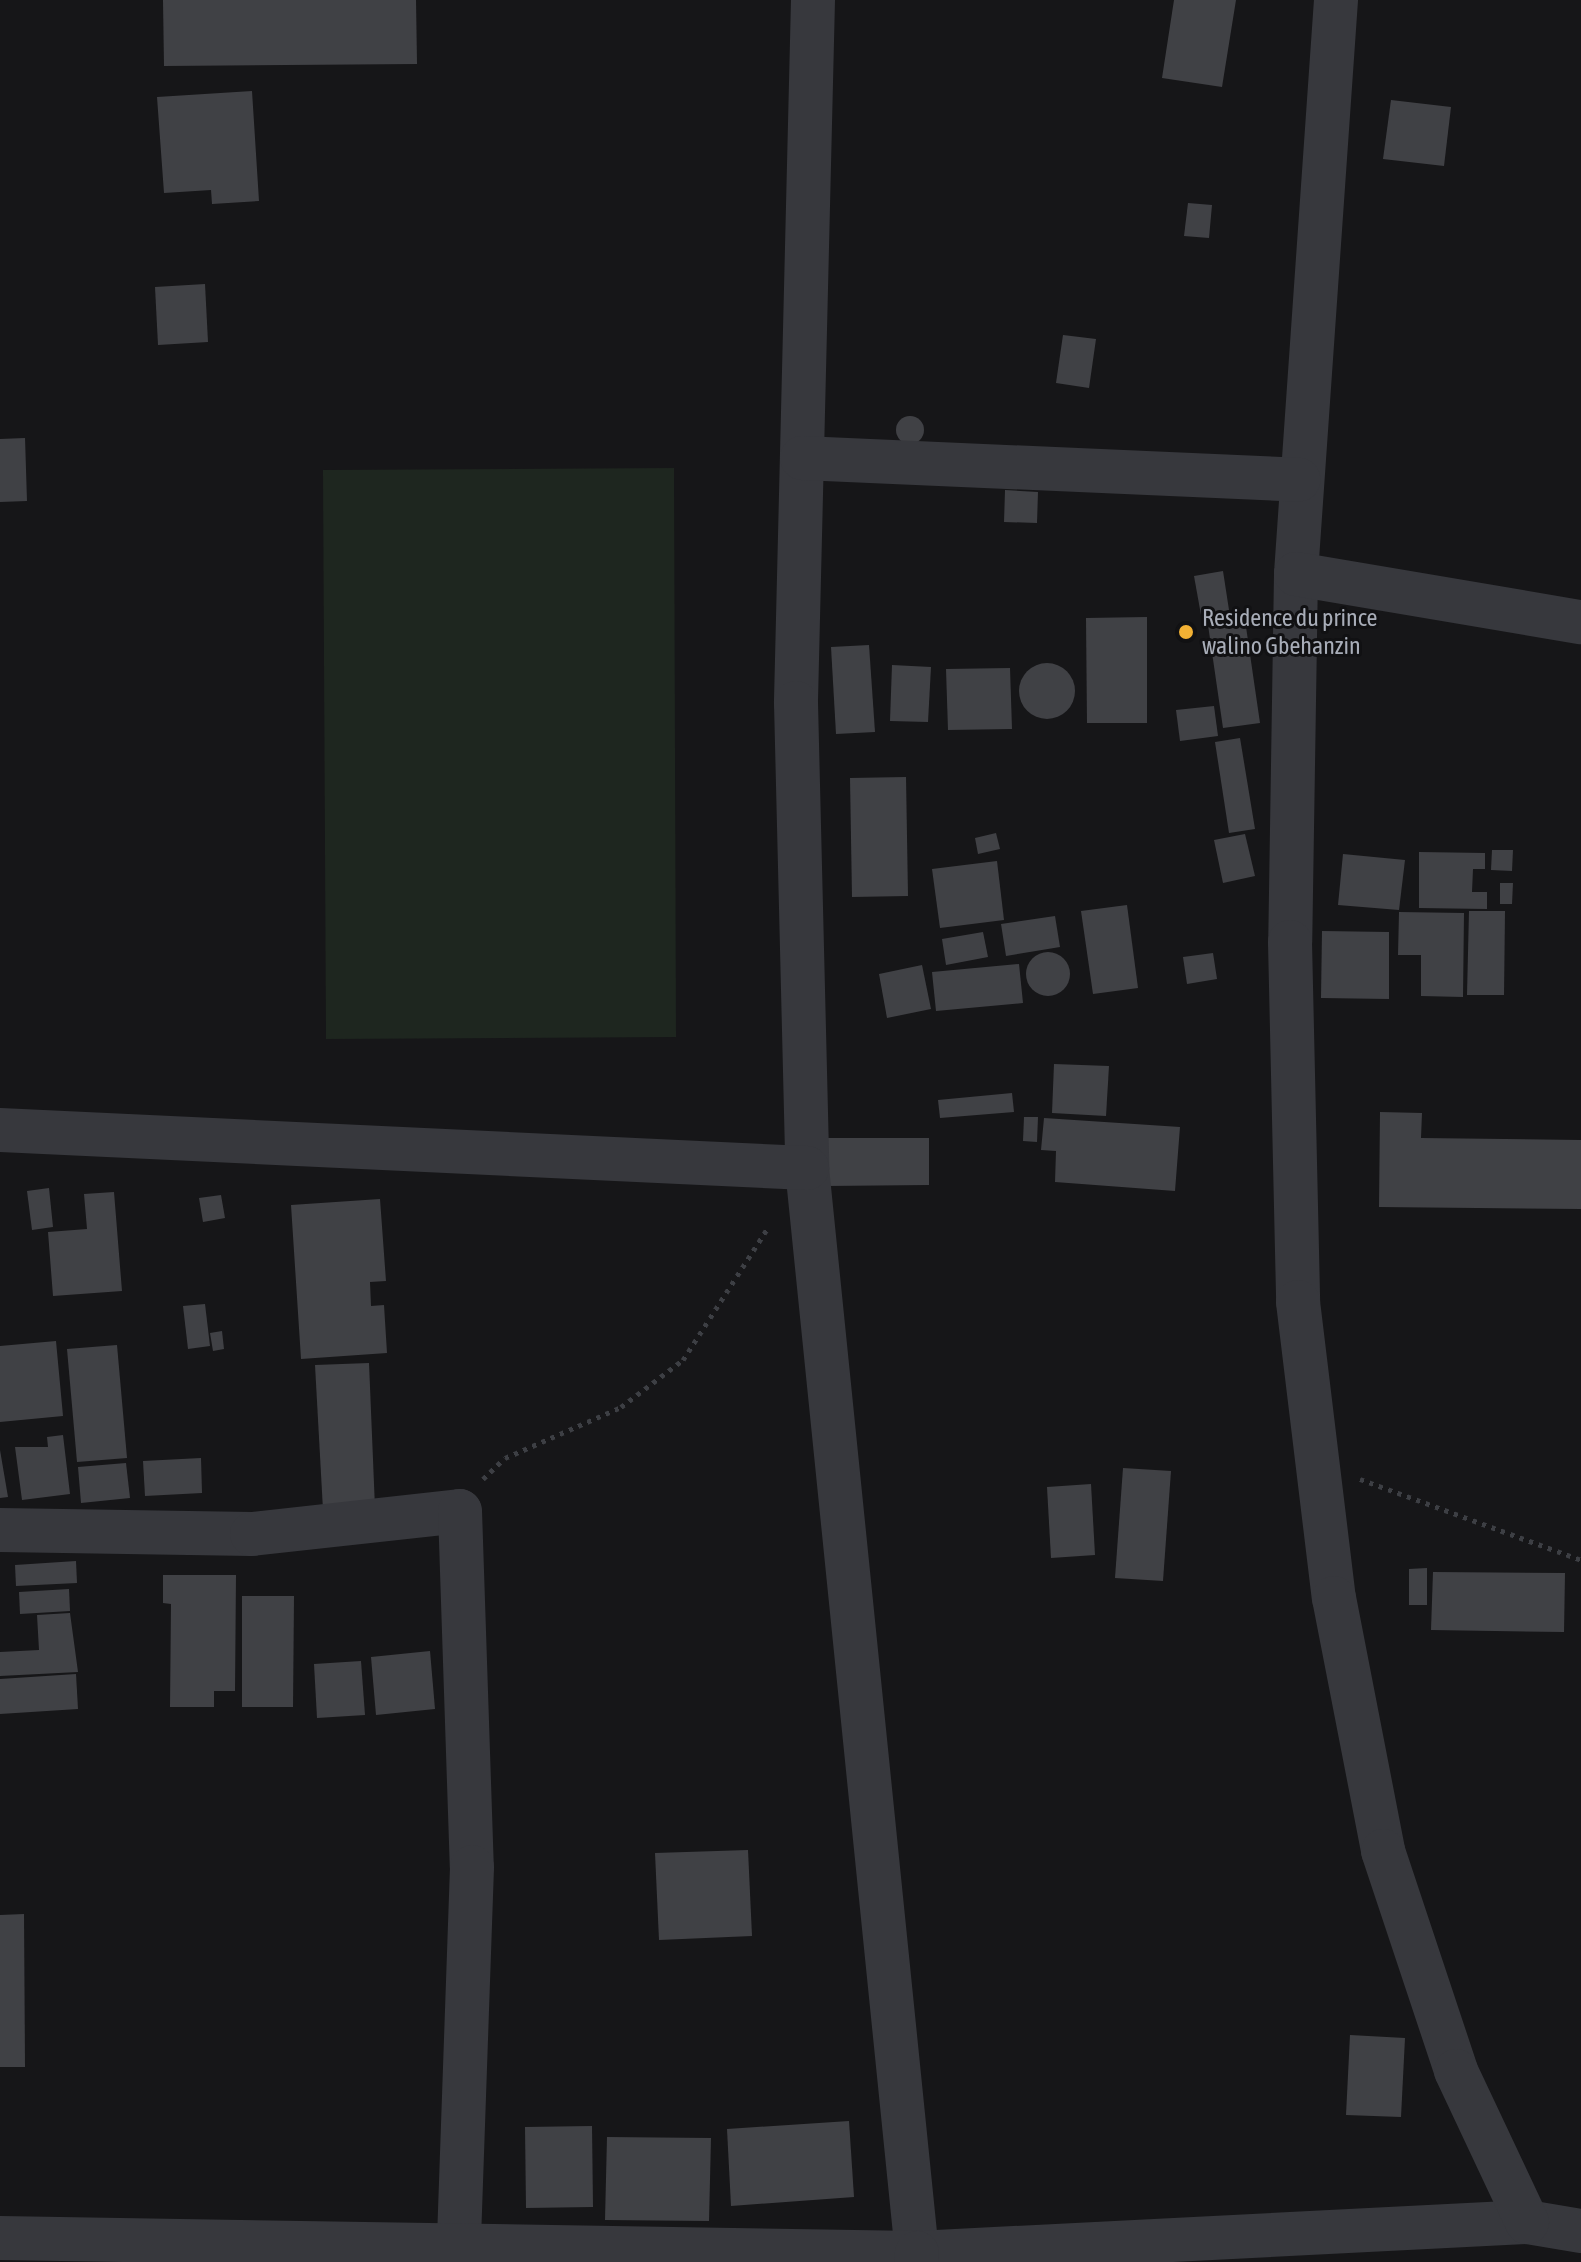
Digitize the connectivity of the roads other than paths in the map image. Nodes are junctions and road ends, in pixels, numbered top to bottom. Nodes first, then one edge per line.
1 (813, 0) edge
2 (1336, 0) edge
3 (802, 458) junction
4 (1299, 480) junction
5 (1296, 574) junction
6 (1581, 622) edge
7 (0, 1130) edge
8 (807, 1168) junction
9 (0, 1530) edge
10 (1527, 2222) junction
11 (1581, 2231) edge
12 (0, 2238) edge
13 (458, 2253) edge
14 (917, 2258) edge

1 - 3 street
2 - 4 street
3 - 4 street
3 - 8 street
4 - 5 street
5 - 6 street
5 - 10 street
7 - 8 street
8 - 14 street
9 - 13 street
10 - 11 street
10 - 14 street
12 - 13 street
13 - 14 street

